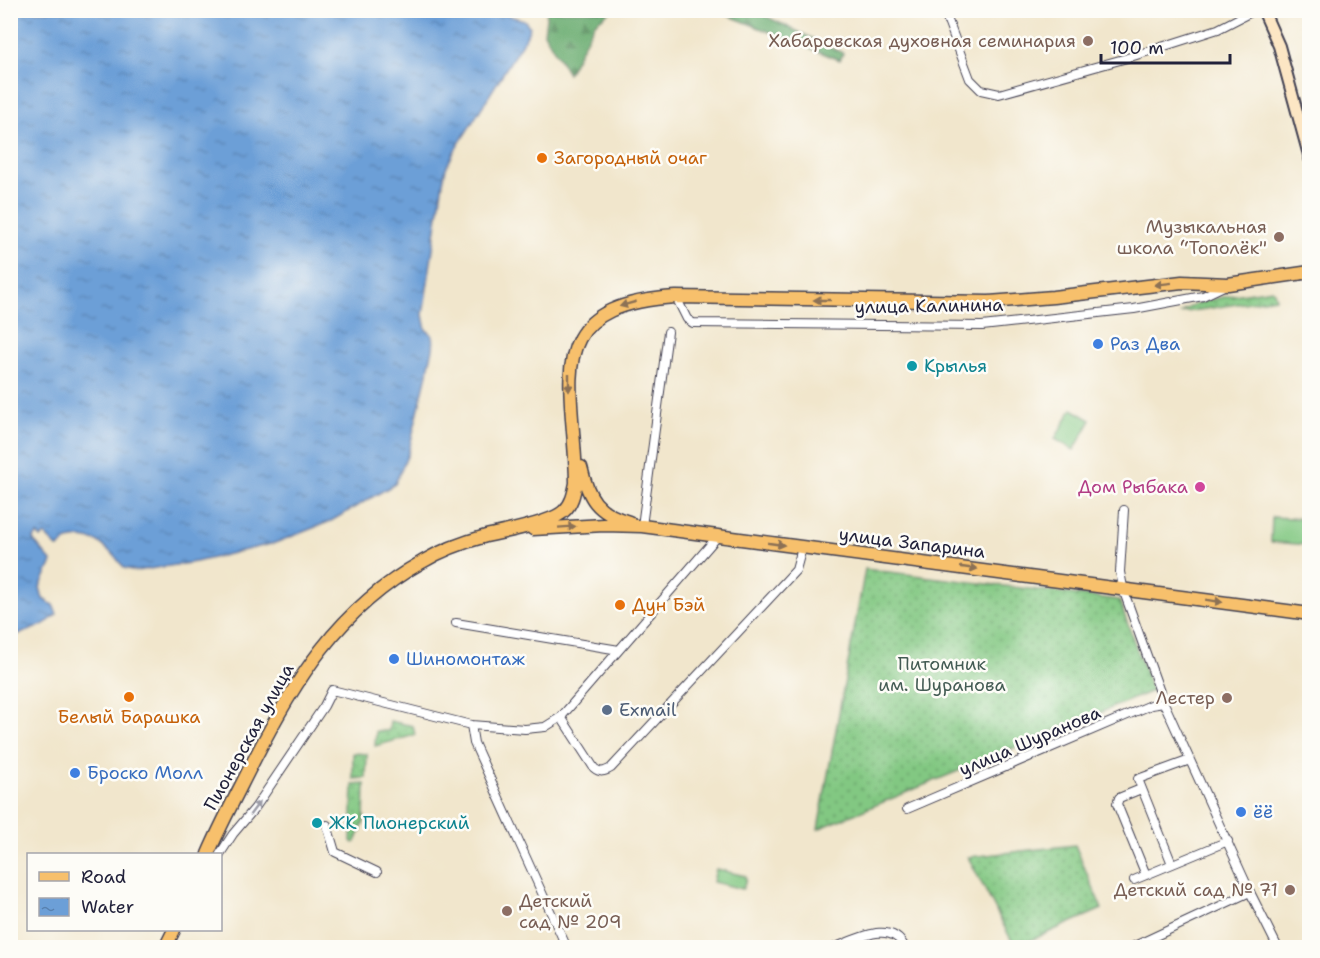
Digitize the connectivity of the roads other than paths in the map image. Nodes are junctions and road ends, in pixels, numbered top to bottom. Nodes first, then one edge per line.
1 (944, 10) edge
2 (1255, 10) edge
3 (1263, 10) edge
4 (1310, 159) edge
5 (1310, 272) edge
6 (1228, 284) junction
7 (675, 297) junction
8 (668, 332) dead end
9 (573, 434) junction
10 (1124, 510) dead end
11 (642, 526) junction
12 (508, 531) junction
13 (718, 536) junction
14 (802, 548) junction
15 (1124, 589) junction
16 (1310, 614) edge
17 (456, 623) dead end
18 (619, 650) junction
19 (1164, 703) junction
20 (561, 717) junction
21 (471, 725) junction
22 (1190, 760) junction
23 (1141, 789) junction
24 (907, 809) dead end
25 (327, 825) dead end
26 (1228, 841) junction
27 (209, 853) edge
28 (221, 853) edge
29 (1172, 864) junction
30 (377, 872) dead end
31 (1146, 875) junction
32 (1134, 880) dead end
33 (1250, 892) junction
34 (174, 931) edge
35 (165, 948) edge
36 (567, 948) edge
37 (832, 948) edge
38 (905, 948) edge
39 (1130, 948) edge
40 (1278, 948) edge

1 - 2 street
3 - 4 main road
5 - 6 main road, улица Калинина
6 -> 7 main road, улица Калинина
6 - 7 street, улица Калинина
7 -> 9 main road, улица Калинина
8 - 11 street
9 - 11 main road
9 - 12 main road
10 - 15 street
12 -> 11 main road, улица Запарина
11 - 13 main road, улица Запарина
12 - 27 main road, Пионерская улица
13 -> 14 main road, улица Запарина
13 - 18 street
14 -> 15 main road, улица Запарина
14 - 20 street
15 -> 16 main road, улица Запарина
15 - 19 street
17 - 18 street
18 - 20 street
19 - 22 street
19 - 24 street, улица Шуранова
20 - 21 street
28 -> 21 street
21 - 36 street
22 - 23 street
22 - 26 street
23 - 29 street
23 - 31 street
25 - 30 street
26 - 29 street
26 - 33 street
29 - 31 street
31 - 32 street
33 - 39 street
33 - 40 street
34 - 35 main road
37 - 38 street

